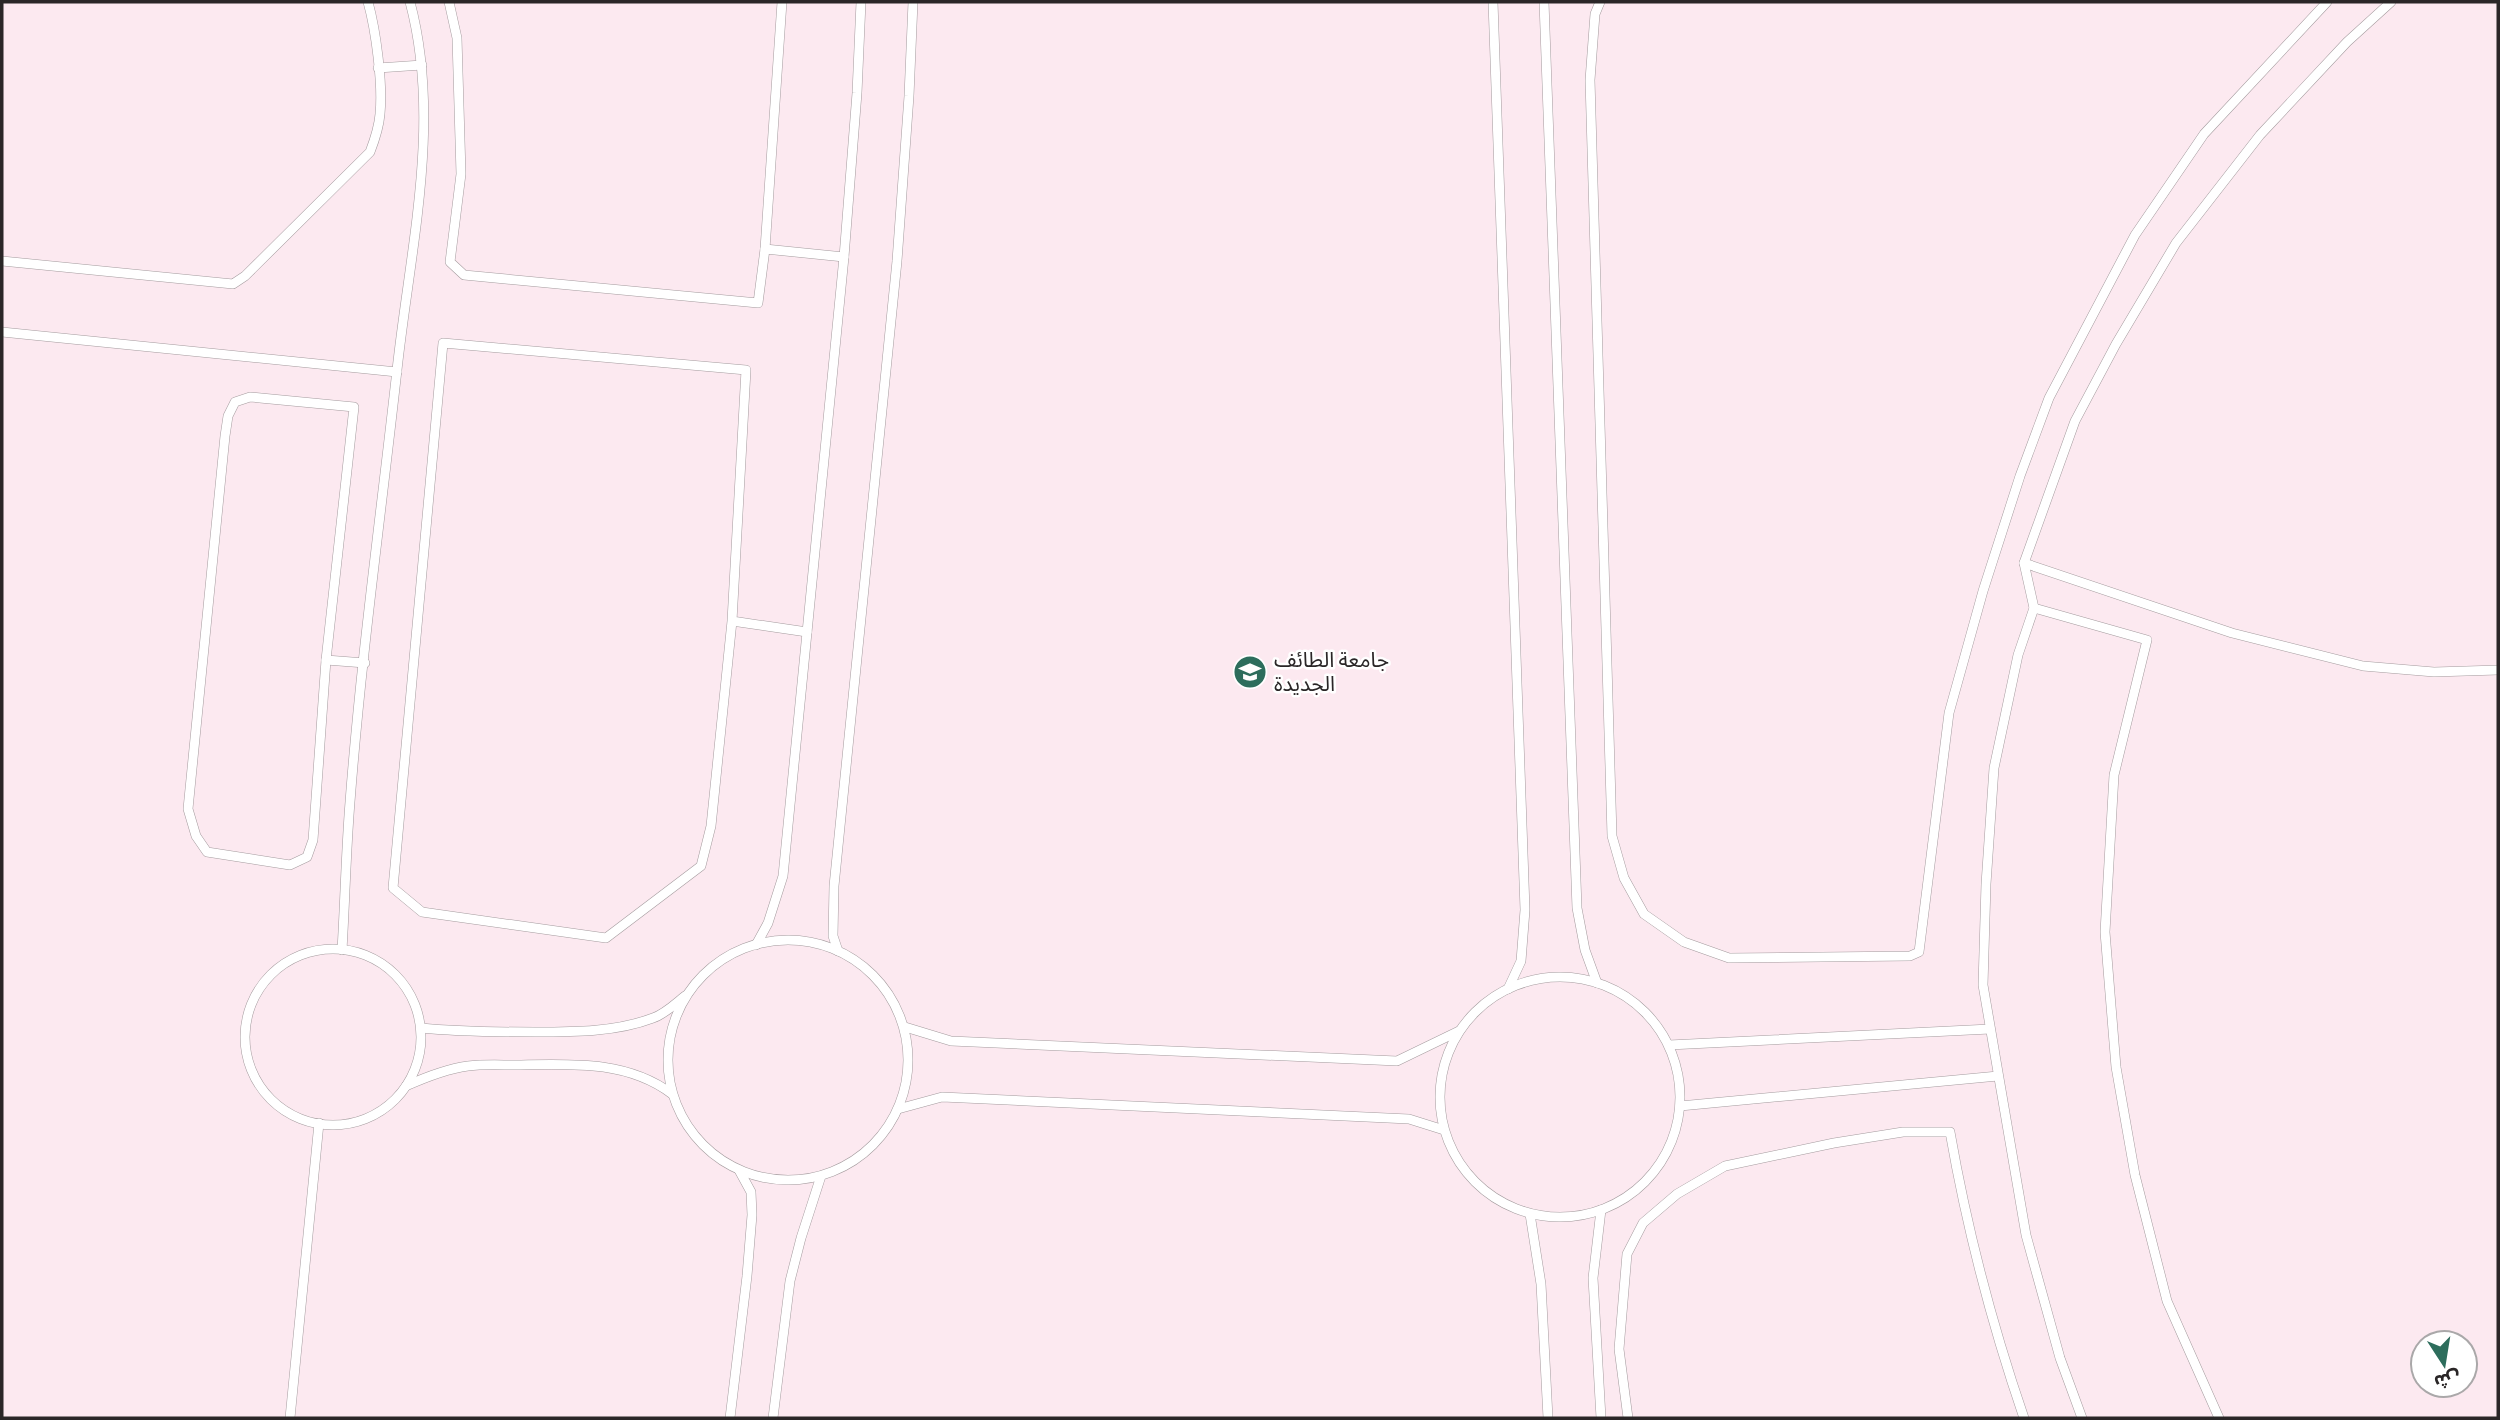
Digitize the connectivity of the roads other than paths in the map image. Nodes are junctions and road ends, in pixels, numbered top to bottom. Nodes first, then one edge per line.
1 (368, 2) edge
2 (410, 2) edge
3 (449, 2) edge
4 (782, 2) edge
5 (861, 2) edge
6 (913, 2) edge
7 (1493, 2) edge
8 (1544, 2) edge
9 (1600, 2) edge
10 (2327, 2) edge
11 (2391, 2) edge
12 (422, 65) junction
13 (378, 68) junction
14 (765, 249) junction
15 (844, 257) junction
16 (2, 261) edge
17 (2, 332) edge
18 (397, 372) junction
19 (2024, 563) junction
20 (2034, 608) junction
21 (732, 621) junction
22 (807, 632) junction
23 (326, 660) junction
24 (365, 663) junction
25 (2498, 670) edge
26 (756, 945) junction
27 (342, 950) junction
28 (838, 951) junction
29 (1597, 983) junction
30 (1508, 989) junction
31 (689, 993) junction
32 (905, 1027) junction
33 (421, 1028) junction
34 (1990, 1029) junction
35 (1460, 1030) junction
36 (1669, 1045) junction
37 (1998, 1076) junction
38 (406, 1086) junction
39 (672, 1094) junction
40 (1680, 1106) junction
41 (898, 1110) junction
42 (319, 1123) junction
43 (1444, 1130) junction
44 (739, 1170) junction
45 (821, 1176) junction
46 (1601, 1210) junction
47 (1530, 1214) junction
48 (290, 1418) edge
49 (730, 1418) edge
50 (774, 1418) edge
51 (1548, 1418) edge
52 (1601, 1418) edge
53 (1628, 1418) edge
54 (2024, 1418) edge
55 (2082, 1418) edge
56 (2219, 1418) edge

1 - 13 lane
2 - 12 lane
3 - 14 lane
4 - 14 lane
5 - 15 lane
6 - 28 lane
7 - 30 lane
8 - 29 lane
9 - 10 lane
11 - 19 lane
12 - 13 lane
12 - 18 lane
13 - 16 lane
14 - 15 lane
15 - 22 lane
17 - 18 lane
18 - 24 lane
19 - 20 lane
19 - 25 lane
20 - 34 lane
20 - 56 lane
21 - 21 lane
21 - 22 lane
22 - 26 lane
23 - 23 lane
23 - 24 lane
24 - 27 lane
26 - 28 lane
26 - 31 lane
27 - 33 lane
27 - 42 lane
28 - 32 lane
29 - 30 lane
29 - 36 lane
30 - 35 lane
31 - 33 lane
31 - 39 lane
32 - 35 lane
32 - 41 lane
33 - 38 lane
34 - 36 lane
34 - 37 lane
35 - 43 lane
36 - 40 lane
37 - 40 lane
37 - 55 lane
38 - 39 lane
38 - 42 lane
39 - 44 lane
40 - 46 lane
41 - 43 lane
41 - 45 lane
42 - 48 lane
43 - 47 lane
44 - 45 lane
44 - 49 lane
45 - 50 lane
46 - 47 lane
46 - 52 lane
47 - 51 lane
53 - 54 lane

